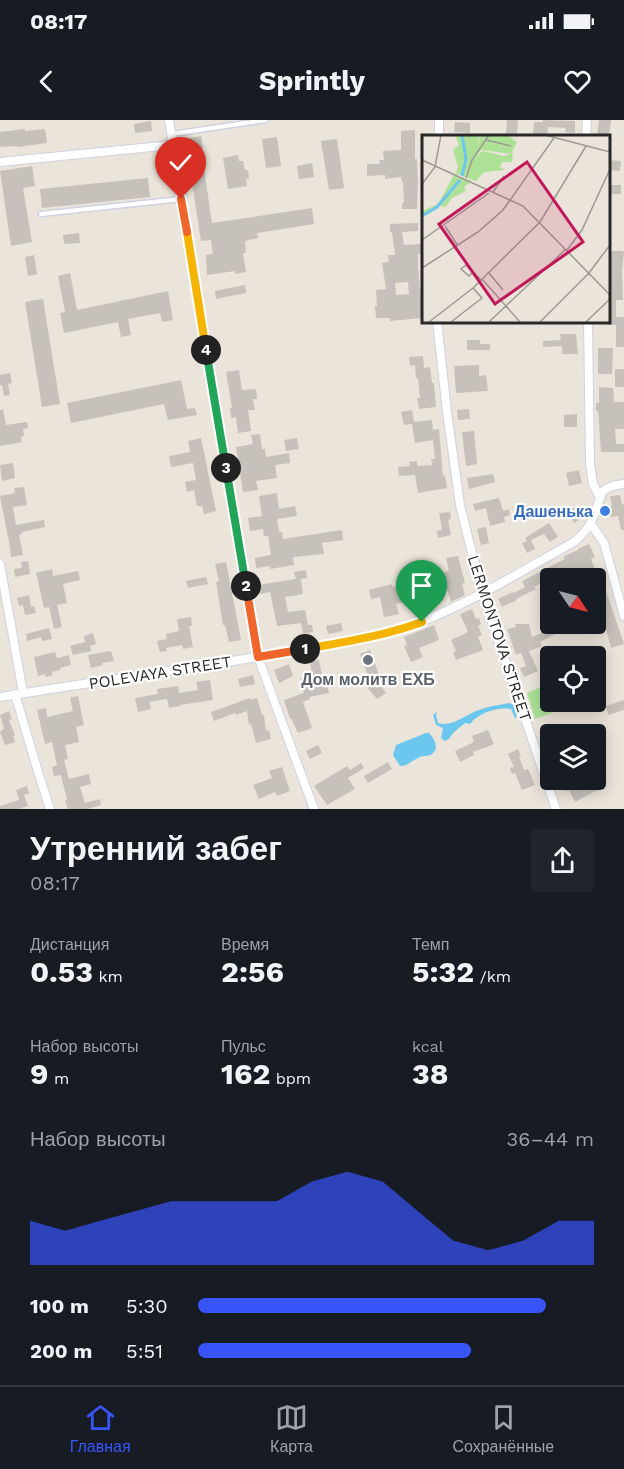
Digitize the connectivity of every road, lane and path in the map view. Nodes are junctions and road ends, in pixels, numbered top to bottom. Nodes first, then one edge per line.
1 (169, 120) edge
2 (266, 120) edge
3 (587, 120) edge
4 (244, 122) edge
5 (171, 135) junction
6 (586, 135) edge
7 (172, 146) junction
8 (0, 162) edge
9 (181, 199) junction
10 (41, 214) dead end
11 (437, 322) edge
12 (588, 322) edge
13 (624, 484) edge
14 (600, 498) junction
15 (591, 525) junction
16 (0, 564) edge
17 (482, 593) junction
18 (624, 616) edge
19 (258, 657) junction
20 (19, 694) junction
21 (0, 697) edge
22 (51, 809) edge
23 (314, 809) edge
24 (556, 809) edge

1 - 5 street
2 - 4 lane
3 - 6 street
4 - 5 lane
5 - 7 street
7 - 8 street
7 - 9 street
9 - 10 lane
9 - 19 street
11 - 17 street, LERMONTOVA STREET
12 - 14 street
13 - 14 street
14 - 15 street, POLEVAYA STREET
15 - 17 street, POLEVAYA STREET
15 - 18 street
16 - 20 street
17 - 19 street, POLEVAYA STREET
17 - 24 street, LERMONTOVA STREET
19 - 20 street, POLEVAYA STREET
19 - 23 street
20 - 21 street, POLEVAYA STREET
20 - 22 street

